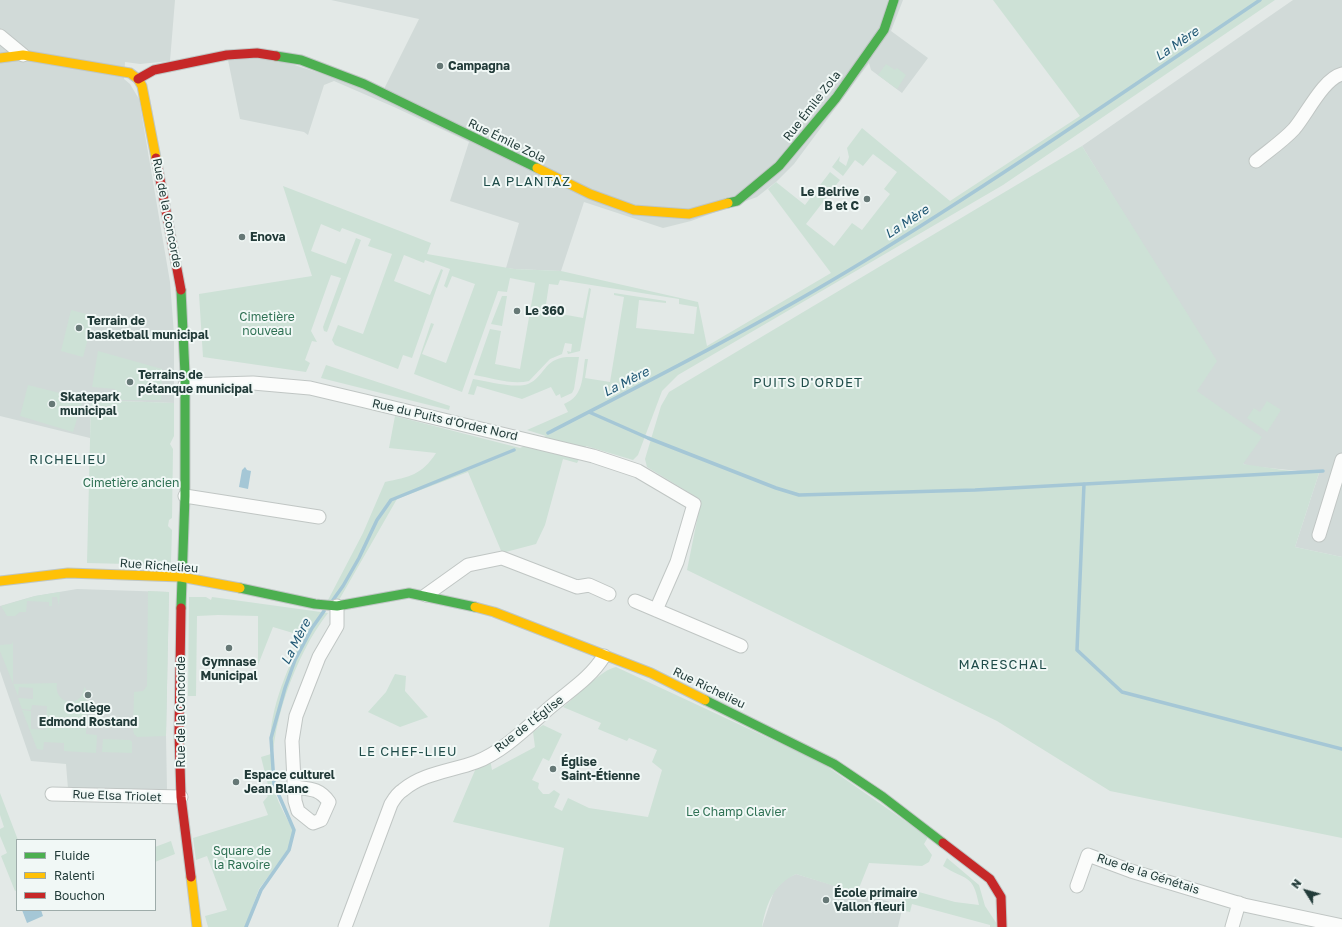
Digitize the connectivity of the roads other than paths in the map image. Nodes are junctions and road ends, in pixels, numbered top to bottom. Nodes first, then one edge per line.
1 (894, 0) edge
2 (0, 36) edge
3 (23, 55) junction
4 (0, 58) edge
5 (1342, 74) edge
6 (138, 78) junction
7 (1256, 161) dead end
8 (185, 385) junction
9 (1342, 460) edge
10 (185, 496) junction
11 (319, 517) dead end
12 (1319, 535) dead end
13 (181, 577) junction
14 (0, 580) edge
15 (609, 594) dead end
16 (426, 595) junction
17 (635, 601) dead end
18 (336, 606) junction
19 (656, 610) junction
20 (741, 646) dead end
21 (604, 656) junction
22 (294, 787) dead end
23 (52, 794) dead end
24 (181, 797) junction
25 (1077, 886) dead end
26 (1239, 903) junction
27 (1342, 926) edge
28 (197, 927) edge
29 (345, 927) edge
30 (1002, 927) edge
31 (1232, 927) edge

1 - 6 street, Rue Émile Zola
2 - 3 street
3 - 4 street
3 - 6 street
5 - 7 street
6 - 8 street, Rue de la Concorde
8 - 10 street, Rue de la Concorde
8 - 19 street, Rue du Puits d'Ordet Nord
9 - 12 street
10 - 11 street
10 - 13 street, Rue de la Concorde
13 - 14 street, Rue Richelieu
13 - 18 street, Rue Richelieu
13 - 24 street, Rue de la Concorde
15 - 16 street
16 - 18 street, Rue Richelieu
16 - 21 street, Rue Richelieu
17 - 19 street
18 - 22 street
19 - 20 street
21 - 29 street, Rue de l'Église
21 - 30 street, Rue Richelieu
23 - 24 street, Rue Elsa Triolet
24 - 28 street, Rue de la Concorde
25 - 26 street, Rue de la Génétais
26 - 27 street, Rue de la Génétais
26 - 31 street

